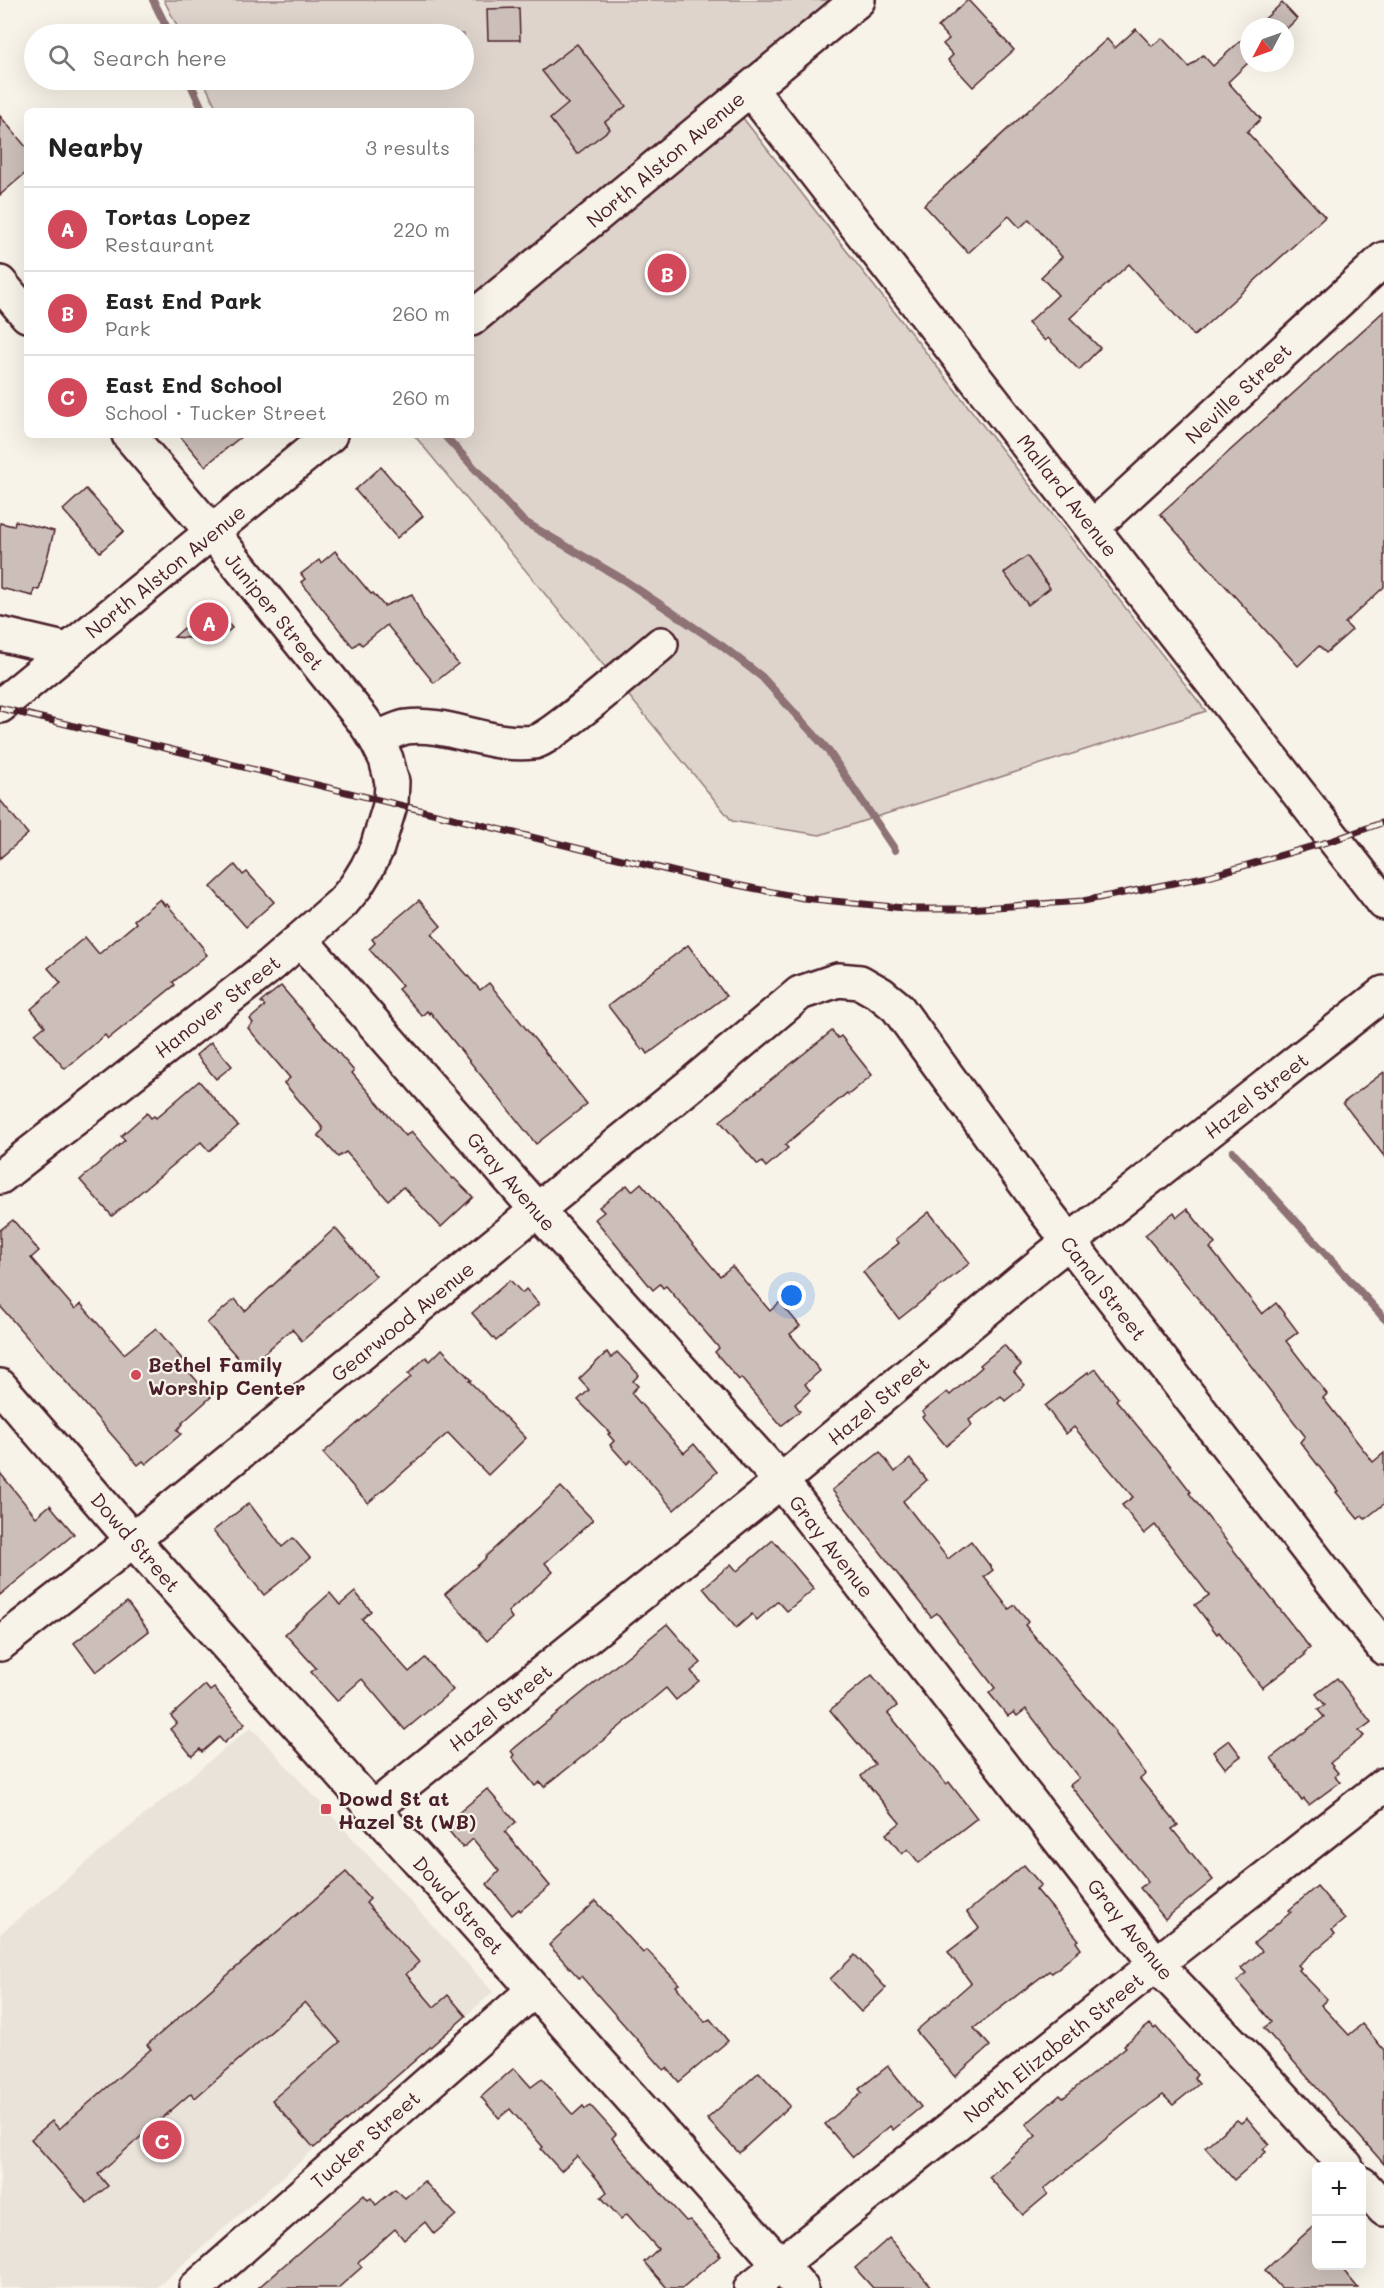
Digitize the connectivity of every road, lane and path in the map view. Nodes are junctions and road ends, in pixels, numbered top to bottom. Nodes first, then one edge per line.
1 (858, 0) edge
2 (750, 89) junction
3 (1384, 259) edge
4 (0, 283) edge
5 (24, 311) edge
6 (474, 316) edge
7 (132, 438) edge
8 (326, 438) edge
9 (1093, 527) junction
10 (212, 532) junction
11 (0, 634) edge
12 (661, 644) dead end
13 (68, 651) junction
14 (0, 706) edge
15 (376, 739) junction
16 (391, 802) joint
17 (1384, 903) edge
18 (300, 940) junction
19 (800, 993) joint
20 (1384, 993) edge
21 (0, 1177) edge
22 (538, 1210) junction
23 (1069, 1242) junction
24 (0, 1386) edge
25 (781, 1481) junction
26 (132, 1539) junction
27 (0, 1644) edge
28 (1384, 1648) edge
29 (1384, 1785) edge
30 (373, 1809) junction
31 (1156, 1964) junction
32 (534, 1990) junction
33 (1342, 2162) edge
34 (1366, 2188) edge
35 (1384, 2208) edge
36 (790, 2276) edge
37 (196, 2288) edge
38 (751, 2288) edge

1 - 2 street, North Alston Avenue
2 - 6 street, North Alston Avenue
2 - 9 street, Mallard Avenue
3 - 9 street, Neville Street
4 - 5 street
7 - 10 street, Juniper Street
8 - 10 street, North Alston Avenue
9 - 17 street, Mallard Avenue
10 - 13 street, North Alston Avenue
10 - 15 street, Juniper Street
11 - 13 street
12 - 15 street
13 - 14 street, North Alston Avenue
15 - 16 street, Juniper Street
16 - 18 street, Hanover Street
18 - 21 street, Hanover Street
18 - 22 street, Gray Avenue
19 - 22 street, Gearwood Avenue
19 - 23 street, Canal Street
20 - 23 street, Hazel Street
22 - 25 street, Gray Avenue
22 - 26 street, Gearwood Avenue
23 - 25 street, Hazel Street
23 - 28 street, Canal Street
24 - 26 street, Dowd Street
25 - 30 street, Hazel Street
25 - 31 street, Gray Avenue
26 - 27 street, Gearwood Avenue
26 - 30 street, Dowd Street
29 - 31 street, North Elizabeth Street
30 - 32 street, Dowd Street
31 - 33 street, Gray Avenue
31 - 36 street, North Elizabeth Street
32 - 36 street, Dowd Street
32 - 37 street, Tucker Street
34 - 35 street
36 - 38 street, North Elizabeth Street

